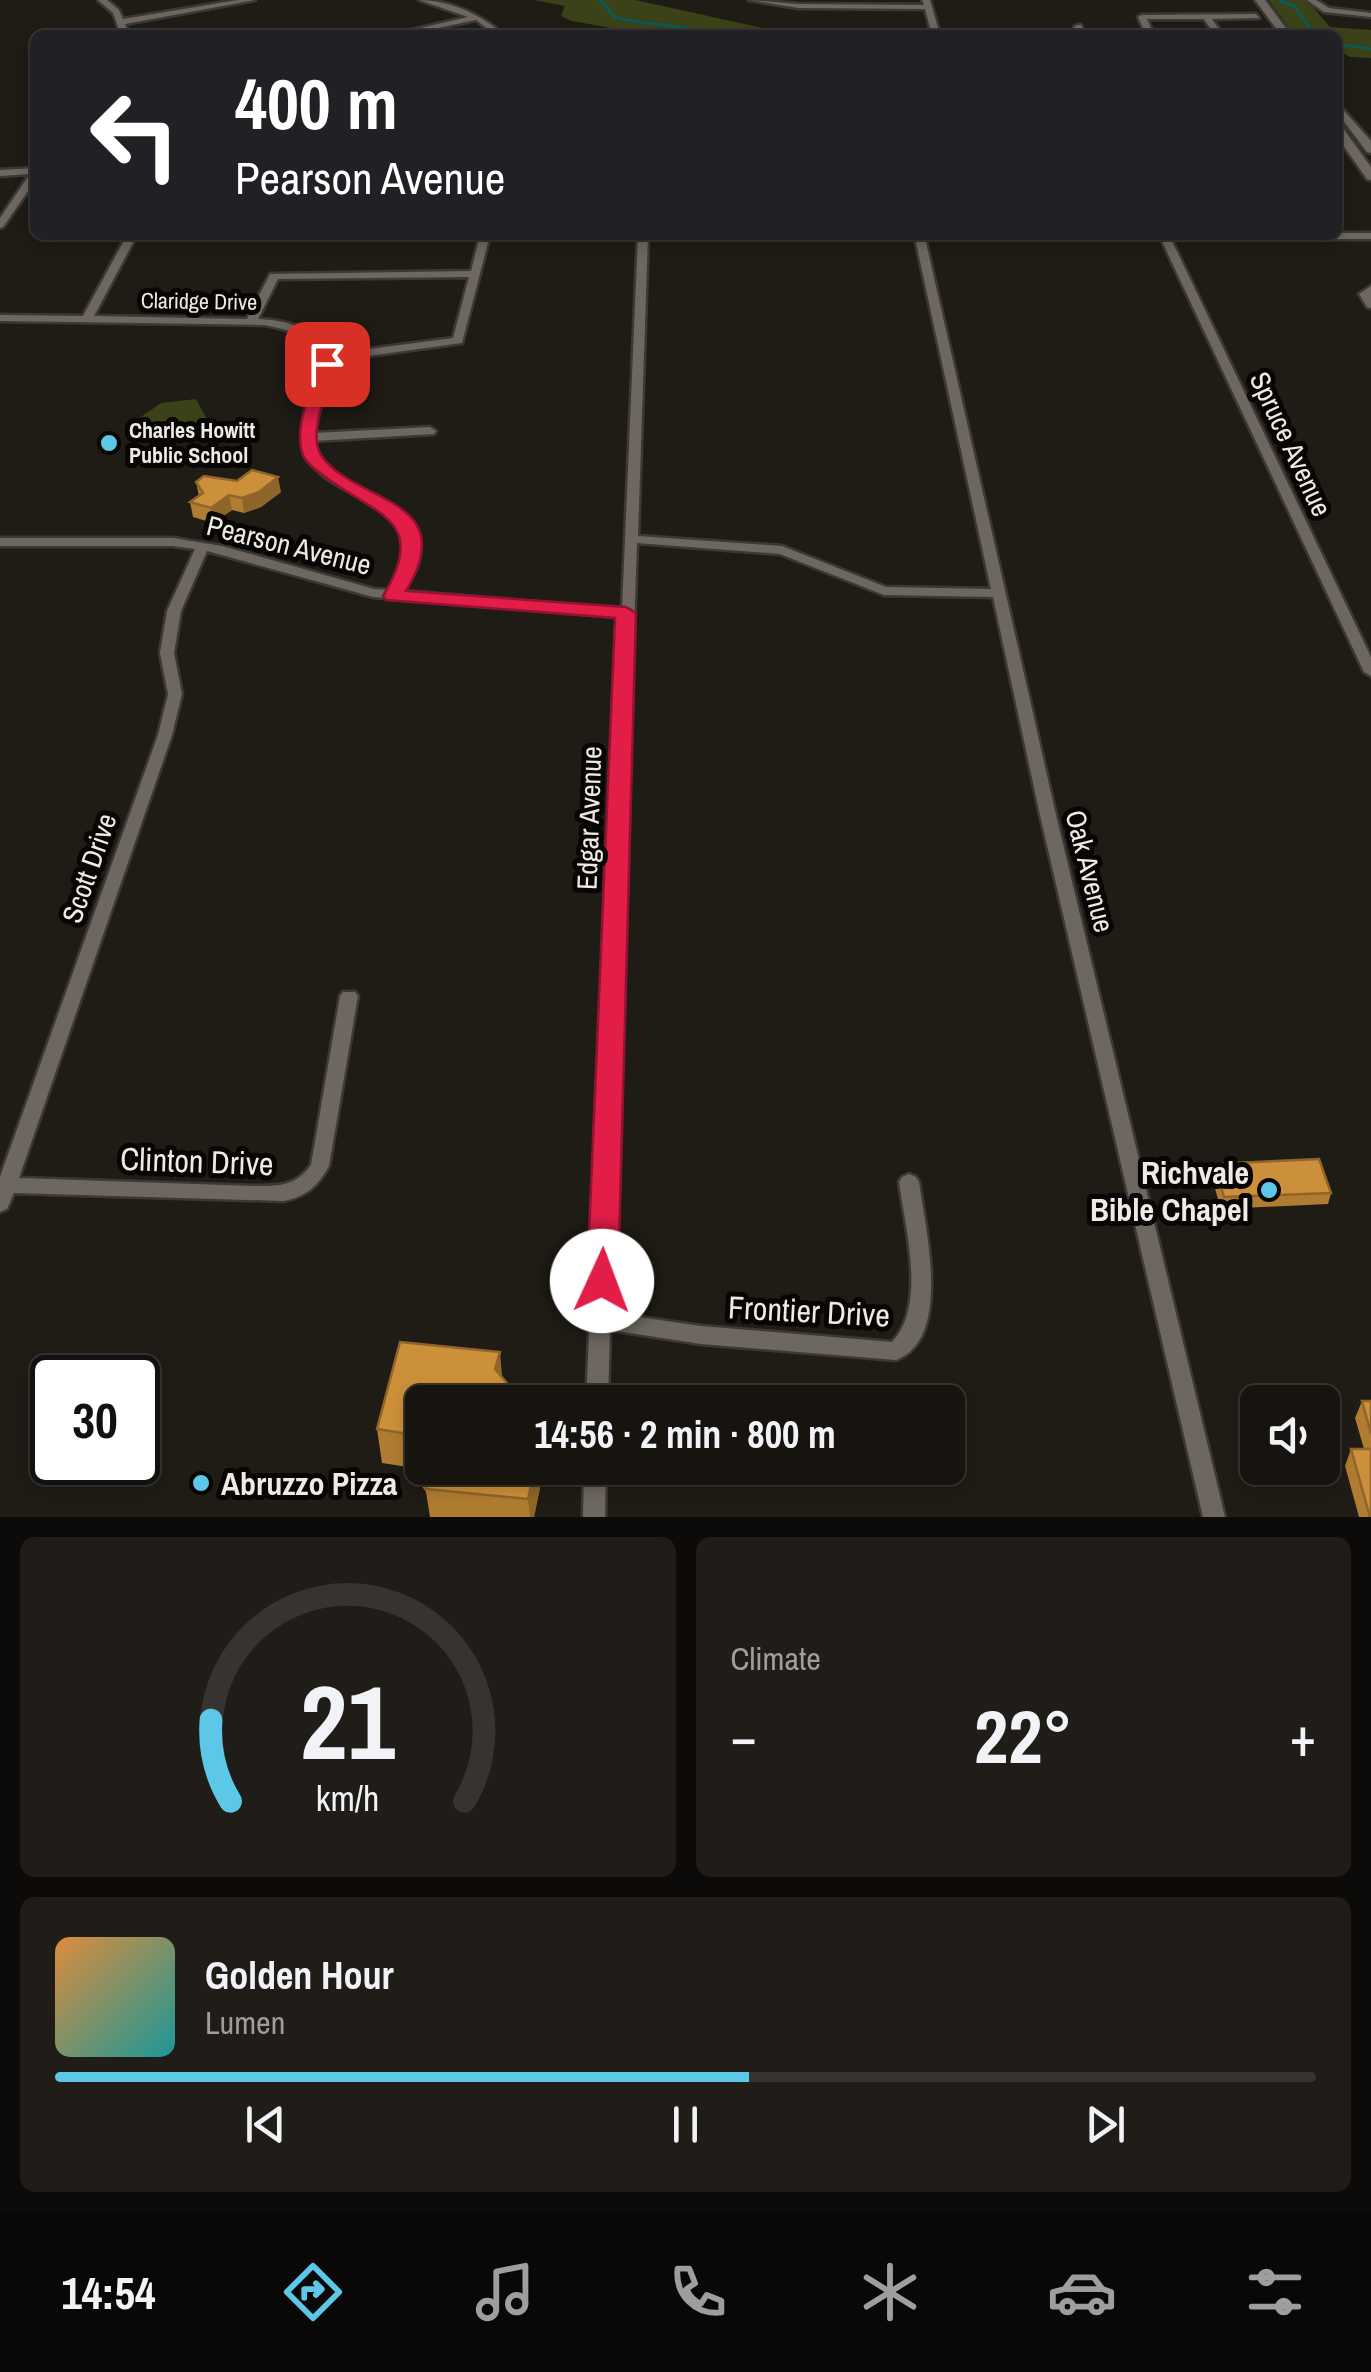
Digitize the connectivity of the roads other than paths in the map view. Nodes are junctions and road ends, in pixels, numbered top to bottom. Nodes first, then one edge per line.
1 (102, 0) edge
2 (252, 0) edge
3 (423, 0) edge
4 (753, 0) edge
5 (1244, 0) edge
6 (1260, 0) edge
7 (1311, 0) edge
8 (926, 3) edge
9 (1371, 14) edge
10 (1206, 16) junction
11 (1256, 16) junction
12 (477, 17) junction
13 (121, 22) junction
14 (123, 30) edge
15 (417, 30) edge
16 (494, 30) edge
17 (934, 30) edge
18 (1148, 30) edge
19 (1216, 30) edge
20 (1266, 30) edge
21 (1282, 30) edge
22 (1342, 113) edge
23 (1342, 135) edge
24 (1371, 150) edge
25 (1369, 169) edge
26 (0, 173) edge
27 (30, 173) edge
28 (30, 181) edge
29 (0, 226) edge
30 (1342, 236) edge
31 (1371, 236) edge
32 (129, 240) edge
33 (484, 240) edge
34 (643, 240) edge
35 (921, 240) edge
36 (1166, 240) edge
37 (476, 274) junction
38 (1371, 289) edge
39 (1371, 305) edge
40 (0, 318) edge
41 (87, 318) junction
42 (251, 321) junction
43 (327, 358) junction
44 (430, 432) dead end
45 (308, 438) junction
46 (631, 540) junction
47 (0, 542) edge
48 (202, 547) junction
49 (1000, 593) junction
50 (393, 596) junction
51 (626, 613) junction
52 (1371, 672) edge
53 (350, 996) dead end
54 (909, 1182) dead end
55 (4, 1194) edge
56 (601, 1320) junction
57 (598, 1385) edge
58 (595, 1485) edge
59 (594, 1517) edge
60 (1214, 1517) edge

1 - 13 street
2 - 13 street
3 - 12 street
4 - 8 street
5 - 11 main road
6 - 21 main road
7 - 9 street
8 - 17 street
10 - 11 street
10 - 18 street
10 - 19 street
11 - 20 main road
12 - 15 street
12 - 16 street
13 - 14 street
22 - 24 main road
23 - 25 main road
26 - 27 street
28 - 29 street
30 - 31 street
32 - 41 street
33 - 37 street
34 - 46 street, Edgar Avenue
35 - 49 street, Oak Avenue
36 - 52 street, Spruce Avenue
37 - 42 street
37 - 43 street
38 - 39 street
40 - 41 street, Claridge Drive
41 - 42 street, Claridge Drive
42 - 43 street, Claridge Drive
43 - 45 street
44 - 45 street
45 - 50 street
46 - 49 street
46 - 51 street, Edgar Avenue
47 - 48 street, Pearson Avenue
48 - 50 street, Pearson Avenue
48 - 55 street, Scott Drive
49 - 60 street, Oak Avenue
50 - 51 street, Pearson Avenue
51 - 56 street, Edgar Avenue
53 - 55 street, Clinton Drive
54 - 56 street, Frontier Drive
56 - 57 street, Edgar Avenue
58 - 59 street

